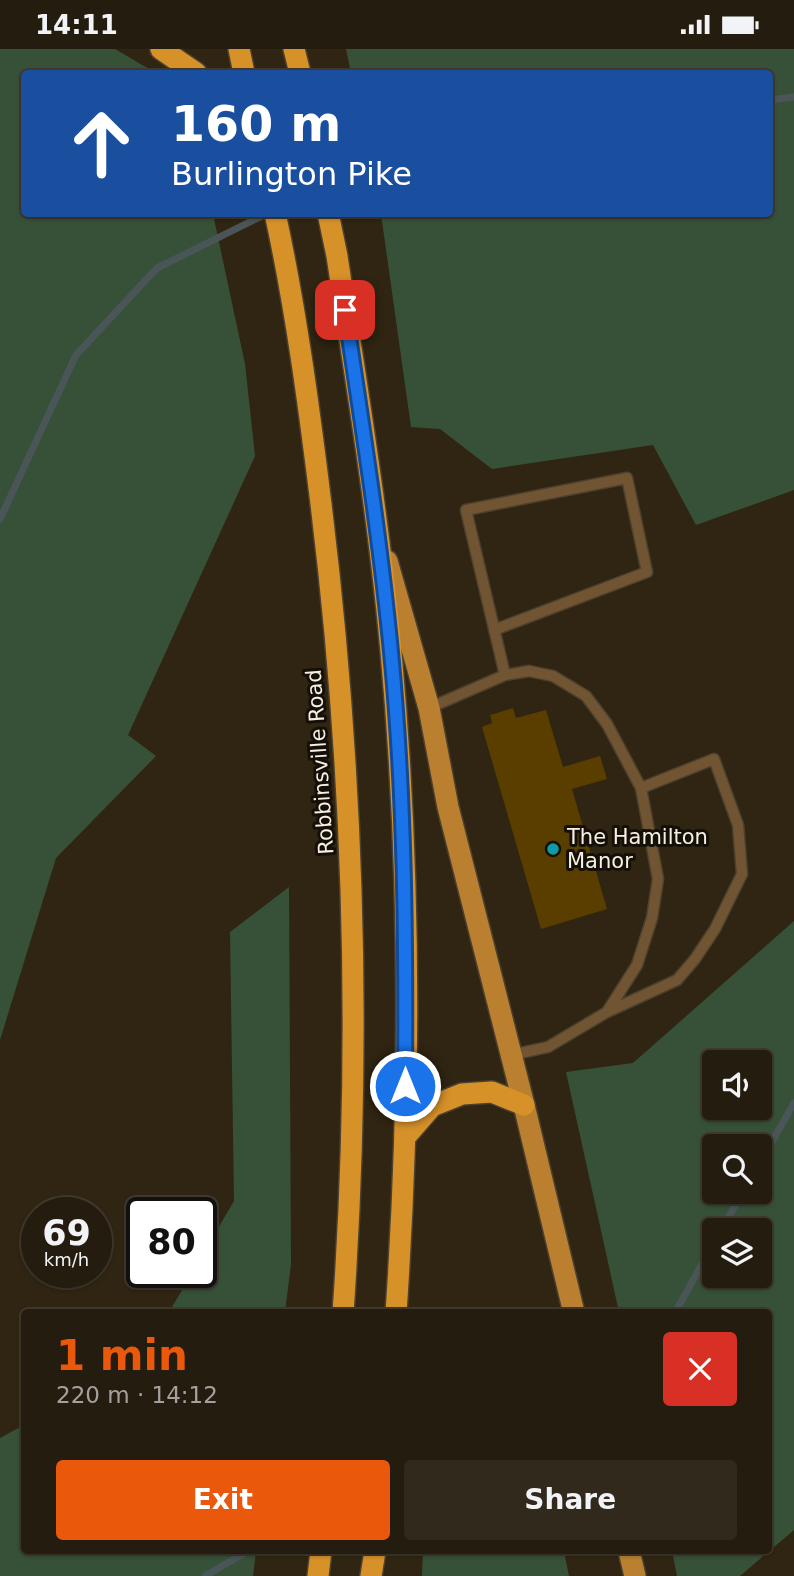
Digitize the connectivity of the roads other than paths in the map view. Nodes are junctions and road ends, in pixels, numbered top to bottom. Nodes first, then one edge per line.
1 (161, 49) edge
2 (239, 49) edge
3 (294, 49) edge
4 (192, 70) edge
5 (243, 70) edge
6 (299, 70) edge
7 (276, 217) edge
8 (329, 220) edge
9 (378, 528) junction
10 (494, 630) junction
11 (505, 675) junction
12 (429, 708) junction
13 (641, 787) junction
14 (607, 1012) junction
15 (512, 1055) junction
16 (524, 1105) junction
17 (405, 1137) junction
18 (343, 1309) edge
19 (396, 1309) edge
20 (574, 1309) edge
21 (630, 1554) edge
22 (635, 1576) edge

1 - 4 highway
2 - 5 highway
3 - 6 highway
7 - 18 highway, Robbinsville Road
8 - 9 highway
9 - 12 main road
9 - 17 highway
10 - 10 lane
10 - 11 lane
11 - 12 lane
11 - 13 lane
12 - 15 main road
13 - 14 lane
13 - 14 lane
14 - 15 lane
15 - 16 main road
16 - 17 highway
16 - 20 main road
17 - 19 highway
21 - 22 main road

